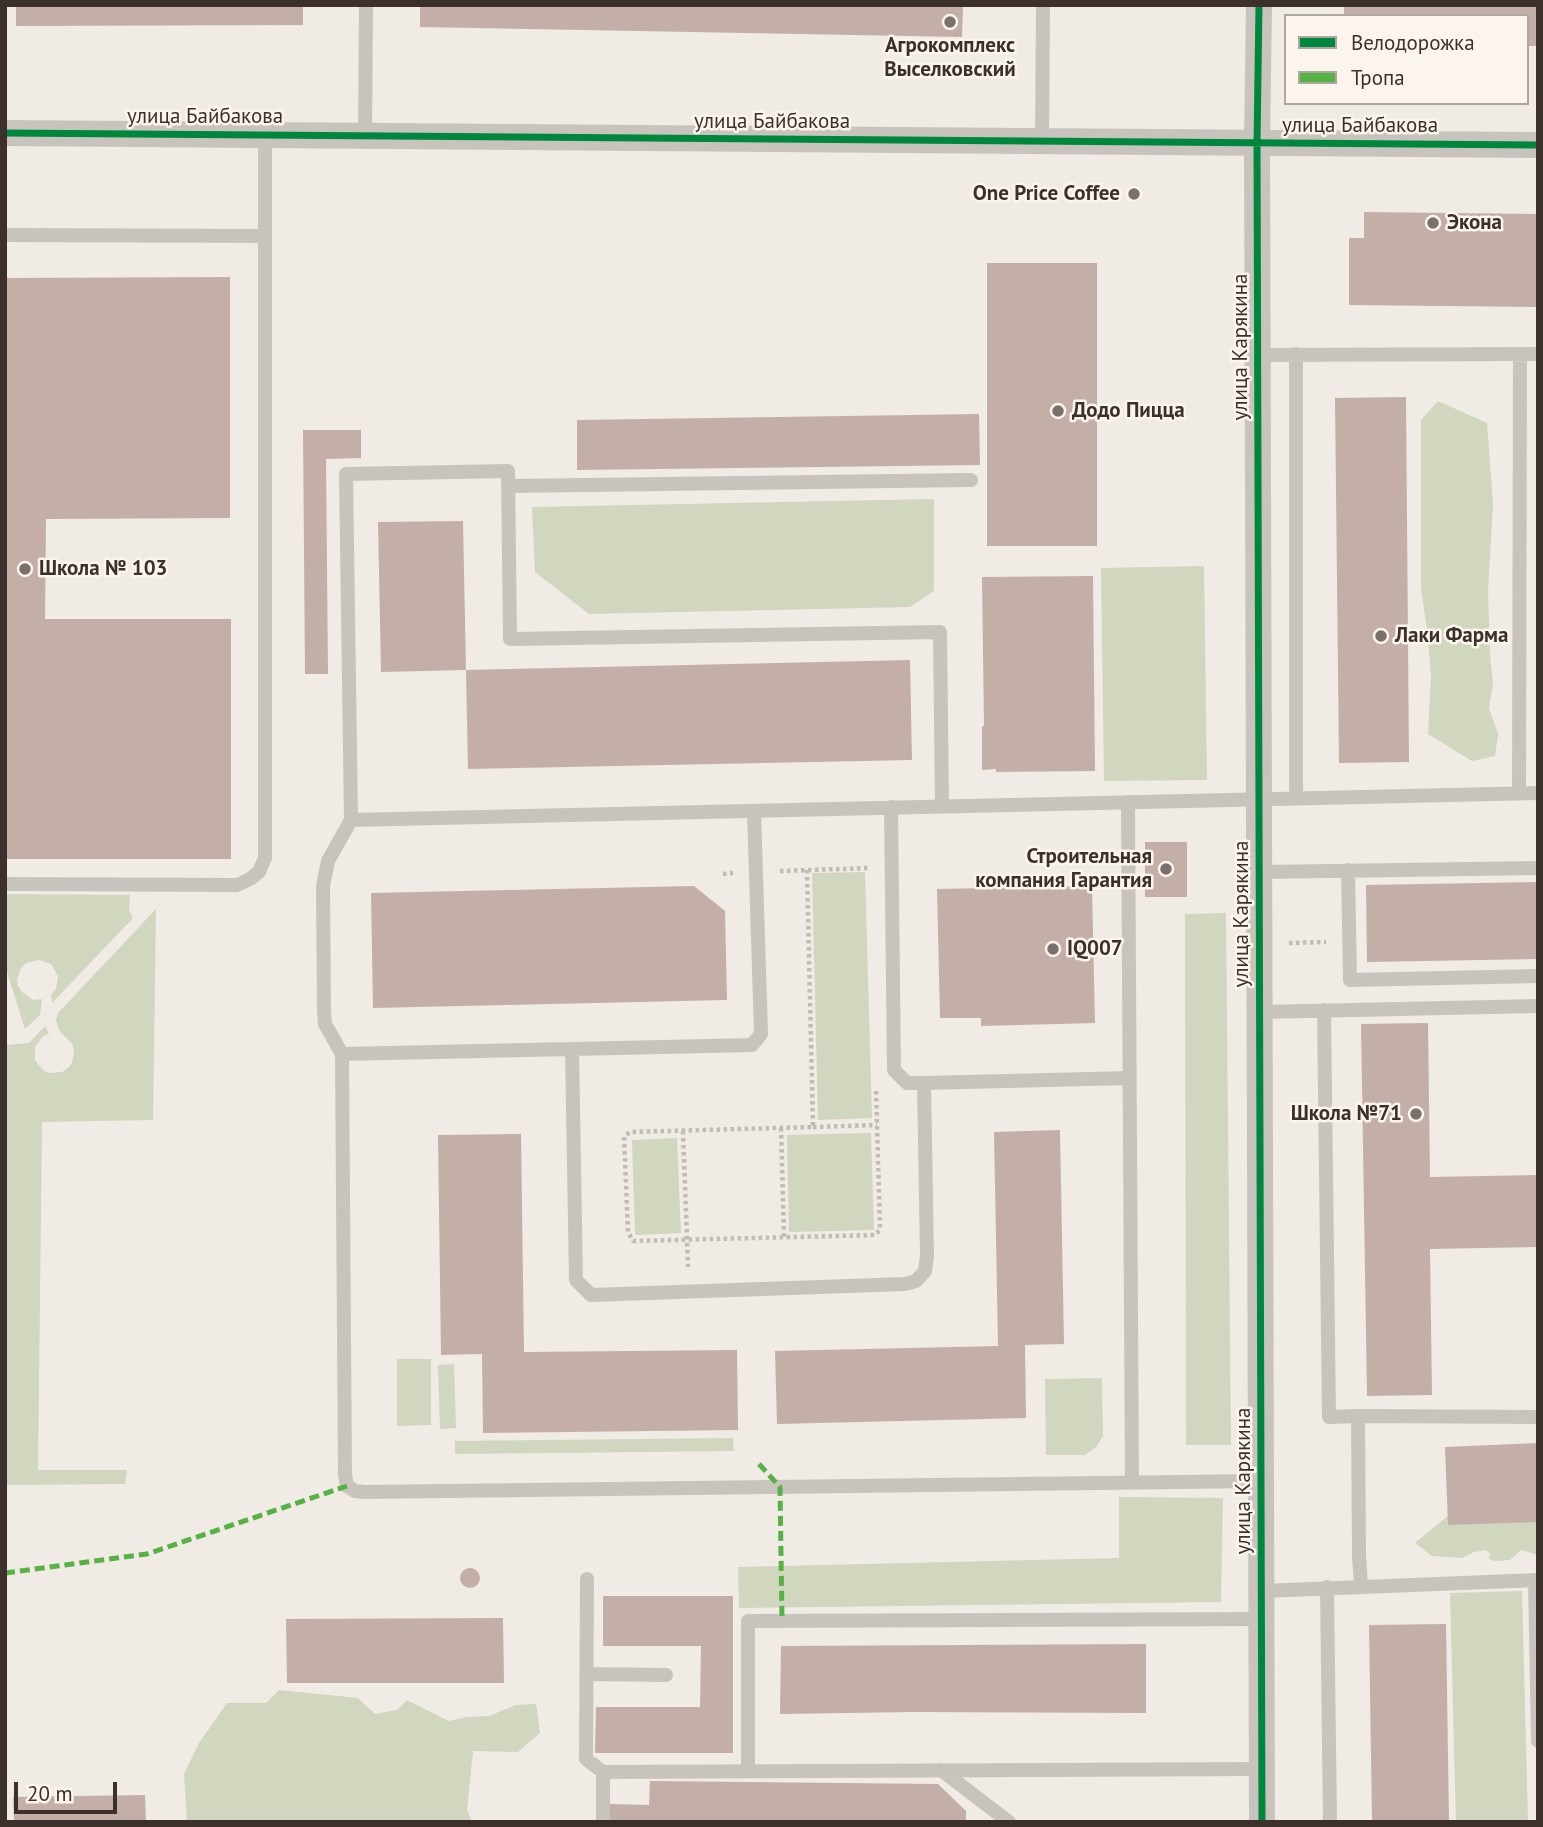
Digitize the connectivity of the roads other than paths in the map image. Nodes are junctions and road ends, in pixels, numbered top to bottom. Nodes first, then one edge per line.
1 (366, 5) edge
2 (1043, 5) edge
3 (1259, 5) edge
4 (5, 133) edge
5 (265, 135) junction
6 (365, 136) junction
7 (1042, 142) junction
8 (1258, 143) junction
9 (1538, 145) edge
10 (5, 235) edge
11 (265, 236) junction
12 (1296, 354) junction
13 (1520, 354) junction
14 (1538, 354) edge
15 (1258, 355) junction
16 (971, 480) dead end
17 (508, 486) junction
18 (1519, 793) junction
19 (1538, 793) edge
20 (1296, 798) junction
21 (1260, 799) junction
22 (1128, 802) junction
23 (942, 806) junction
24 (891, 807) junction
25 (754, 811) junction
26 (351, 820) junction
27 (1538, 868) edge
28 (1349, 870) junction
29 (1260, 872) junction
30 (5, 884) edge
31 (1538, 976) edge
32 (1538, 1006) edge
33 (1324, 1010) junction
34 (1260, 1012) junction
35 (572, 1049) junction
36 (342, 1054) junction
37 (1130, 1078) junction
38 (923, 1083) junction
39 (1358, 1416) junction
40 (1538, 1416) edge
41 (1261, 1481) junction
42 (1132, 1483) junction
43 (587, 1579) dead end
44 (1536, 1580) edge
45 (1361, 1586) junction
46 (1328, 1587) junction
47 (1262, 1591) junction
48 (1262, 1619) junction
49 (586, 1674) junction
50 (666, 1675) dead end
51 (1538, 1741) edge
52 (1262, 1769) junction
53 (941, 1770) junction
54 (748, 1771) junction
55 (603, 1772) junction
56 (603, 1822) edge
57 (1009, 1822) edge
58 (1262, 1822) edge
59 (1330, 1822) edge

1 - 6 lane
2 - 7 lane
3 - 8 street, улица Карякина
4 - 5 street, улица Байбакова
5 - 6 street, улица Байбакова
5 - 11 lane
6 - 7 street, улица Байбакова
7 - 8 street, улица Байбакова
8 - 9 street, улица Байбакова
8 - 15 street, улица Карякина
10 - 11 lane
11 - 30 lane
12 - 13 lane
12 - 15 lane
12 - 20 lane
13 - 14 lane
13 - 18 lane
15 - 21 street, улица Карякина
16 - 17 lane
17 - 23 lane
17 - 26 lane
18 - 19 lane
18 - 20 lane
20 - 21 lane
21 - 22 lane
21 - 29 street, улица Карякина
22 - 23 lane
22 - 37 lane
23 - 24 lane
24 - 25 lane
24 - 38 lane
25 - 26 lane
25 - 35 lane
26 - 36 lane
27 - 28 lane
28 - 29 lane
28 - 31 lane
29 - 34 street, улица Карякина
32 - 33 lane
33 - 34 lane
33 - 39 lane
34 - 41 street, улица Карякина
35 - 36 lane
35 - 38 lane
36 - 42 lane
37 - 38 lane
37 - 42 lane
39 - 40 lane
39 - 45 lane
41 - 42 lane
41 - 47 street, улица Карякина
43 - 49 lane
44 - 45 lane
44 - 51 lane
45 - 46 lane
46 - 47 lane
46 - 59 lane
47 - 48 street, улица Карякина
48 - 52 street, улица Карякина
48 - 54 lane
49 - 50 lane
49 - 55 lane
52 - 53 lane
52 - 58 street, улица Карякина
53 - 54 lane
53 - 57 lane
54 - 55 lane
55 - 56 lane

